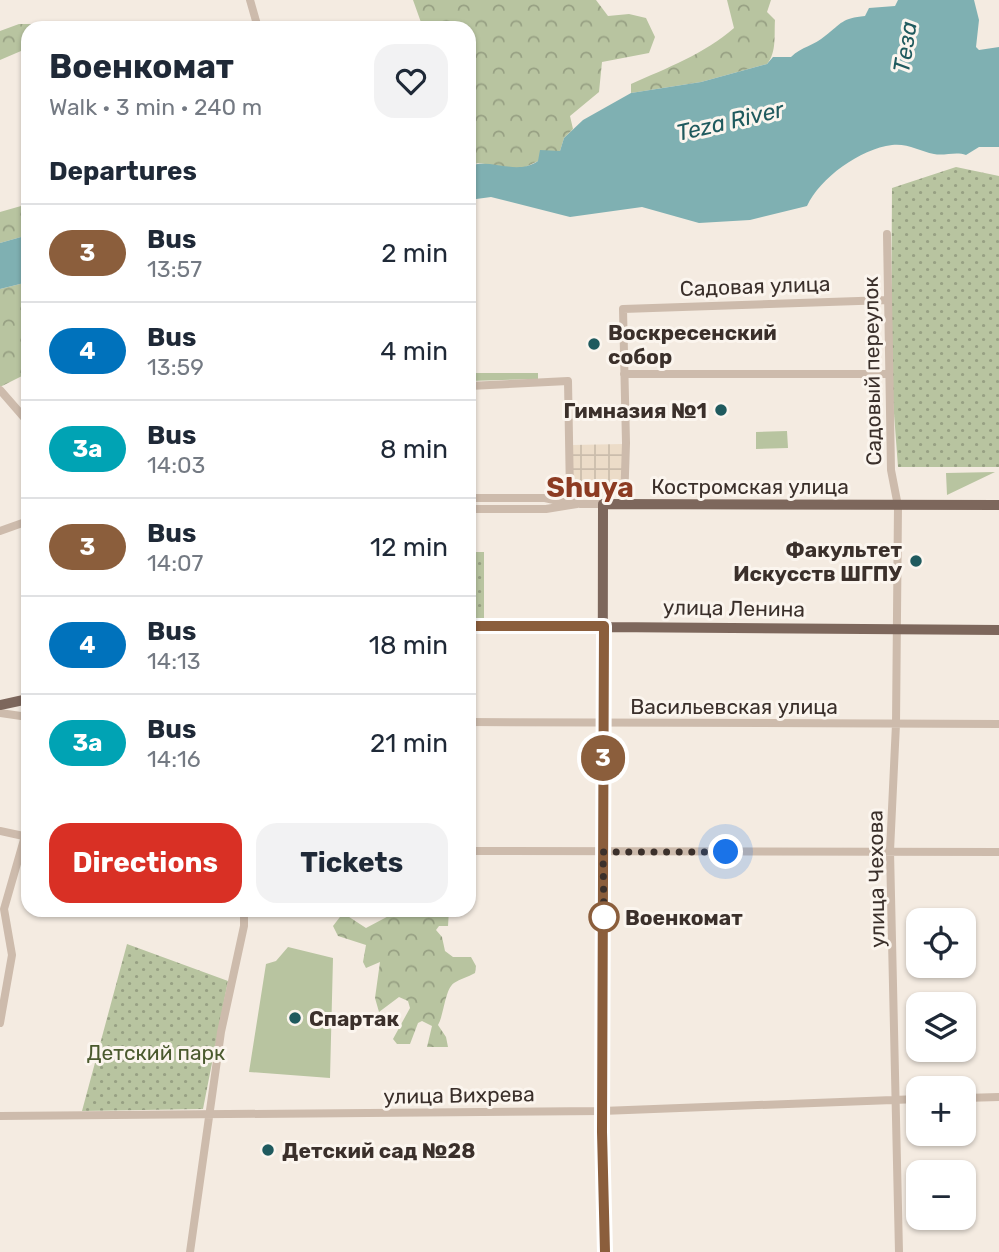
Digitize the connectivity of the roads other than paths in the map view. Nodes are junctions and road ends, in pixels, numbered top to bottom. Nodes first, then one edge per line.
1 (250, 0) edge
2 (256, 21) edge
3 (887, 234) dead end
4 (888, 300) junction
5 (624, 374) junction
6 (888, 374) junction
7 (476, 386) edge
8 (0, 390) edge
9 (21, 414) edge
10 (476, 498) edge
11 (997, 502) edge
12 (570, 504) junction
13 (580, 504) junction
14 (603, 504) junction
15 (624, 504) junction
16 (898, 506) junction
17 (476, 509) edge
18 (21, 524) edge
19 (0, 531) edge
20 (476, 626) edge
21 (604, 626) junction
22 (897, 629) junction
23 (999, 630) edge
24 (21, 700) edge
25 (0, 705) edge
26 (0, 713) edge
27 (21, 716) edge
28 (476, 722) edge
29 (603, 723) junction
30 (896, 724) junction
31 (999, 724) edge
32 (0, 831) edge
33 (21, 836) edge
34 (476, 851) edge
35 (890, 851) junction
36 (603, 852) junction
37 (999, 852) edge
38 (21, 853) edge
39 (244, 917) edge
40 (0, 1023) edge
41 (999, 1097) edge
42 (976, 1098) edge
43 (896, 1100) junction
44 (906, 1100) edge
45 (602, 1111) junction
46 (0, 1116) edge
47 (210, 1116) junction
48 (190, 1252) edge
49 (605, 1252) edge
50 (899, 1252) edge

1 - 2 street
3 - 4 street, Садовый переулок
4 - 5 street, Садовая улица
4 - 6 street, Садовый переулок
5 - 6 street
5 - 15 street
6 - 16 street, Садовый переулок
7 - 13 street
8 - 9 street
10 - 12 street
11 - 16 main road, Костромская улица
12 - 13 street
12 - 17 street
13 - 14 street
14 - 15 main road, Костромская улица
14 - 21 main road
15 - 16 main road, Костромская улица
16 - 22 street, улица Чехова
18 - 19 street
20 - 21 main road, улица Ленина
21 - 22 main road, улица Ленина
21 - 29 main road
22 - 23 main road, улица Ленина
22 - 30 street, улица Чехова
24 - 25 main road
26 - 27 street
28 - 29 street, Васильевская улица
29 - 30 street, Васильевская улица
29 - 36 main road
30 - 31 street, Васильевская улица
30 - 35 street, улица Чехова
32 - 33 street
34 - 36 street
35 - 36 street
35 - 37 street
35 - 43 street, улица Чехова
36 - 45 main road
38 - 40 street
39 - 47 street
41 - 42 street
43 - 44 street, улица Вихрева
43 - 45 street, улица Вихрева
43 - 50 street, улица Чехова
45 - 47 street, улица Вихрева
45 - 49 main road
46 - 47 street, улица Вихрева
47 - 48 street

